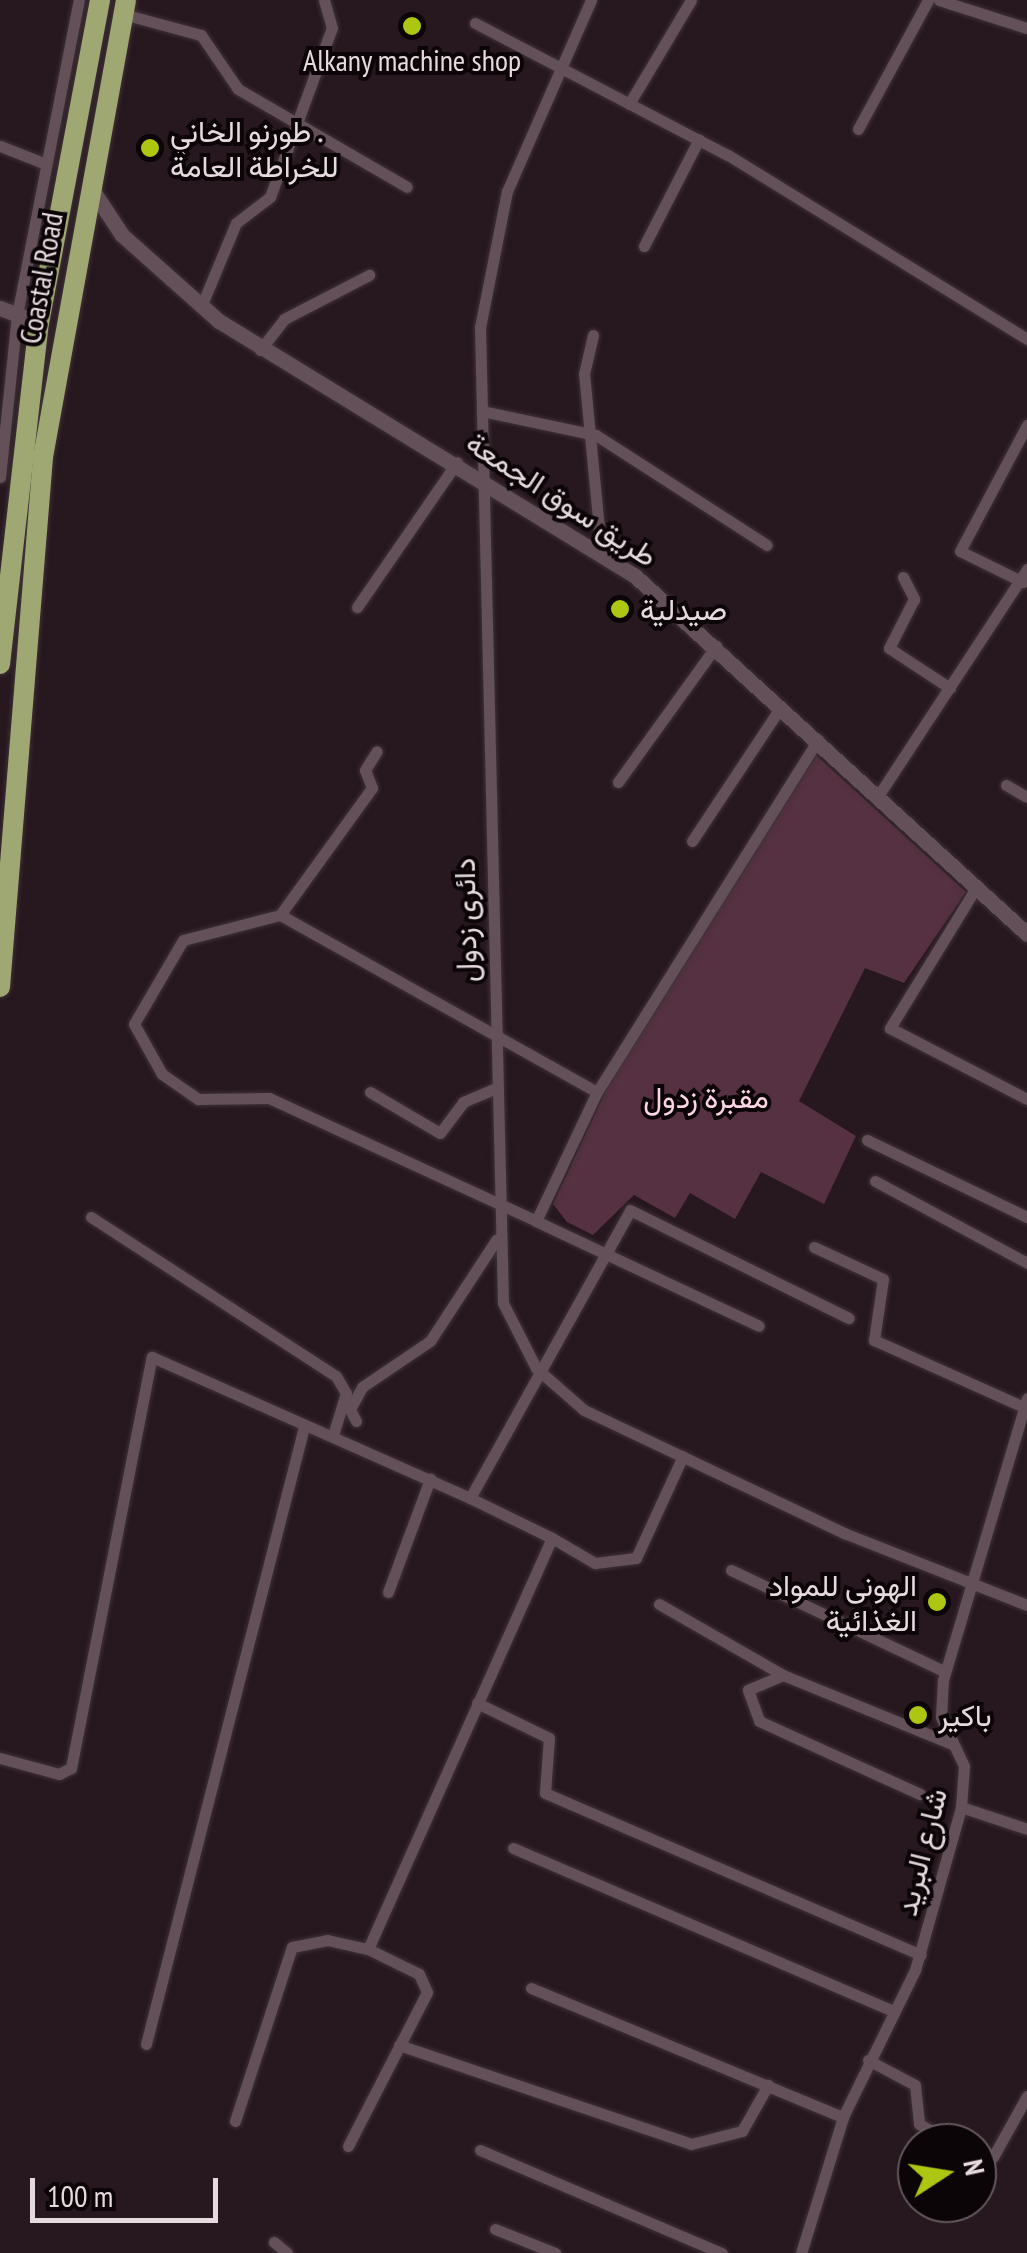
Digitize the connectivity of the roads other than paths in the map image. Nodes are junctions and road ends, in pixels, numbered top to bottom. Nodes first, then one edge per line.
1 (80, 0) edge
2 (100, 0) edge
3 (324, 0) edge
4 (591, 0) edge
5 (691, 0) edge
6 (928, 0) edge
7 (939, 0) edge
8 (124, 7) edge
9 (474, 24) dead end
10 (1027, 28) edge
11 (558, 68) junction
12 (629, 104) junction
13 (300, 118) junction
14 (858, 129) dead end
15 (698, 139) junction
16 (0, 146) edge
17 (46, 164) junction
18 (88, 184) junction
19 (407, 187) dead end
20 (122, 235) junction
21 (78, 240) junction
22 (644, 246) dead end
23 (369, 275) dead end
24 (202, 307) junction
25 (0, 308) edge
26 (17, 316) junction
27 (39, 323) junction
28 (592, 335) dead end
29 (1027, 338) edge
30 (260, 350) junction
31 (482, 411) junction
32 (1027, 425) edge
33 (588, 432) junction
34 (456, 462) junction
35 (482, 476) junction
36 (0, 477) edge
37 (767, 545) dead end
38 (601, 551) junction
39 (1027, 569) edge
40 (904, 577) dead end
41 (1022, 582) junction
42 (357, 607) dead end
43 (1, 618) edge
44 (24, 627) junction
45 (716, 646) junction
46 (0, 664) edge
47 (950, 688) junction
48 (780, 708) junction
49 (818, 740) junction
50 (377, 750) dead end
51 (618, 782) dead end
52 (1006, 785) dead end
53 (880, 792) junction
54 (1027, 797) edge
55 (692, 841) dead end
56 (977, 886) junction
57 (280, 915) junction
58 (1027, 934) edge
59 (0, 987) edge
60 (492, 1033) junction
61 (494, 1089) junction
62 (370, 1092) dead end
63 (597, 1092) junction
64 (1027, 1098) edge
65 (867, 1140) dead end
66 (875, 1181) dead end
67 (495, 1202) junction
68 (1027, 1217) edge
69 (91, 1218) dead end
70 (536, 1221) junction
71 (496, 1240) junction
72 (814, 1247) dead end
73 (607, 1250) junction
74 (1027, 1262) edge
75 (850, 1318) dead end
76 (759, 1326) dead end
77 (536, 1368) junction
78 (1026, 1402) edge
79 (356, 1420) dead end
80 (304, 1427) junction
81 (332, 1435) junction
82 (684, 1456) junction
83 (430, 1478) junction
84 (470, 1498) junction
85 (552, 1538) junction
86 (731, 1570) dead end
87 (967, 1582) junction
88 (388, 1592) dead end
89 (660, 1604) dead end
90 (1027, 1605) edge
91 (944, 1671) junction
92 (783, 1675) junction
93 (477, 1704) junction
94 (955, 1745) junction
95 (0, 1758) edge
96 (920, 1794) dead end
97 (961, 1808) junction
98 (1027, 1829) edge
99 (513, 1848) dead end
100 (368, 1949) junction
101 (920, 1955) junction
102 (530, 1988) dead end
103 (894, 2012) junction
104 (146, 2044) dead end
105 (399, 2046) junction
106 (868, 2060) junction
107 (768, 2085) junction
108 (1027, 2096) edge
109 (844, 2117) junction
110 (235, 2121) dead end
111 (919, 2123) edge
112 (348, 2146) dead end
113 (480, 2150) dead end
114 (997, 2151) edge
115 (495, 2229) dead end
116 (274, 2242) dead end
117 (287, 2253) edge
118 (555, 2253) edge
119 (722, 2253) edge
120 (802, 2253) edge

1 - 17 street
2 - 27 highway, Coastal Road
3 - 13 street
4 - 11 street, دائرى زدول
5 - 12 street
6 - 14 street
7 - 10 street
8 - 13 street
8 - 18 highway, Coastal Road
9 - 11 street
11 - 12 street
11 - 31 street, دائرى زدول
12 - 15 street
13 - 19 street
13 - 24 street
15 - 22 street
15 - 29 street
16 - 17 street
17 - 26 street
18 - 20 street, طريق سوق الجمعة
18 - 21 highway, Coastal Road
20 - 21 street
20 - 24 street, طريق سوق الجمعة
21 - 44 highway, Coastal Road
23 - 30 street
24 - 30 street, طريق سوق الجمعة
25 - 26 street
26 - 27 street
26 - 36 street
27 - 43 highway, Coastal Road
28 - 33 street
30 - 34 street, طريق سوق الجمعة
31 - 33 street
31 - 35 street, دائرى زدول
32 - 41 street
33 - 37 street
33 - 38 street
34 - 35 street, طريق سوق الجمعة
34 - 42 street
35 - 38 street, طريق سوق الجمعة
35 - 60 street, دائرى زدول
38 - 45 street, طريق سوق الجمعة
39 - 41 street
40 - 47 street
41 - 47 street
43 - 44 street
43 - 46 highway, Coastal Road
44 - 59 highway, Coastal Road
45 - 48 street, طريق سوق الجمعة
45 - 51 street
47 - 53 street
48 - 49 street, طريق سوق الجمعة
48 - 55 street
49 - 53 street, طريق سوق الجمعة
49 - 63 street
50 - 57 street
52 - 54 street
53 - 56 street, طريق سوق الجمعة
56 - 58 street, طريق سوق الجمعة
56 - 64 street
57 - 60 street
57 - 67 street
60 - 61 street, دائرى زدول
60 - 63 street
61 - 62 street
61 - 67 street, دائرى زدول
63 - 70 street
65 - 68 street
66 - 74 street
67 - 70 street
67 - 71 street, دائرى زدول
69 - 81 street
70 - 73 street
71 - 77 street, دائرى زدول
71 - 79 street
72 - 78 street
73 - 75 street
73 - 76 street
73 - 77 street
77 - 82 street, دائرى زدول
77 - 84 street
78 - 87 street, شارع البريد
80 - 81 street
80 - 95 street
80 - 104 street
81 - 83 street
82 - 85 street
82 - 87 street, دائرى زدول
83 - 84 street
83 - 88 street
84 - 85 street
85 - 93 street
86 - 91 street
87 - 90 street, دائرى زدول
87 - 91 street, شارع البريد
89 - 92 street
91 - 94 street, شارع البريد
92 - 94 street
92 - 96 street
93 - 100 street
93 - 101 street
94 - 97 street, شارع البريد
97 - 98 street
97 - 101 street, شارع البريد
99 - 103 street
100 - 105 street
100 - 110 street
101 - 103 street, شارع البريد
102 - 107 street
103 - 106 street, شارع البريد
105 - 107 street
105 - 112 street
106 - 109 street, شارع البريد
106 - 111 street
107 - 109 street
108 - 114 street
109 - 120 street, شارع البريد
113 - 119 street
115 - 118 street
116 - 117 street

